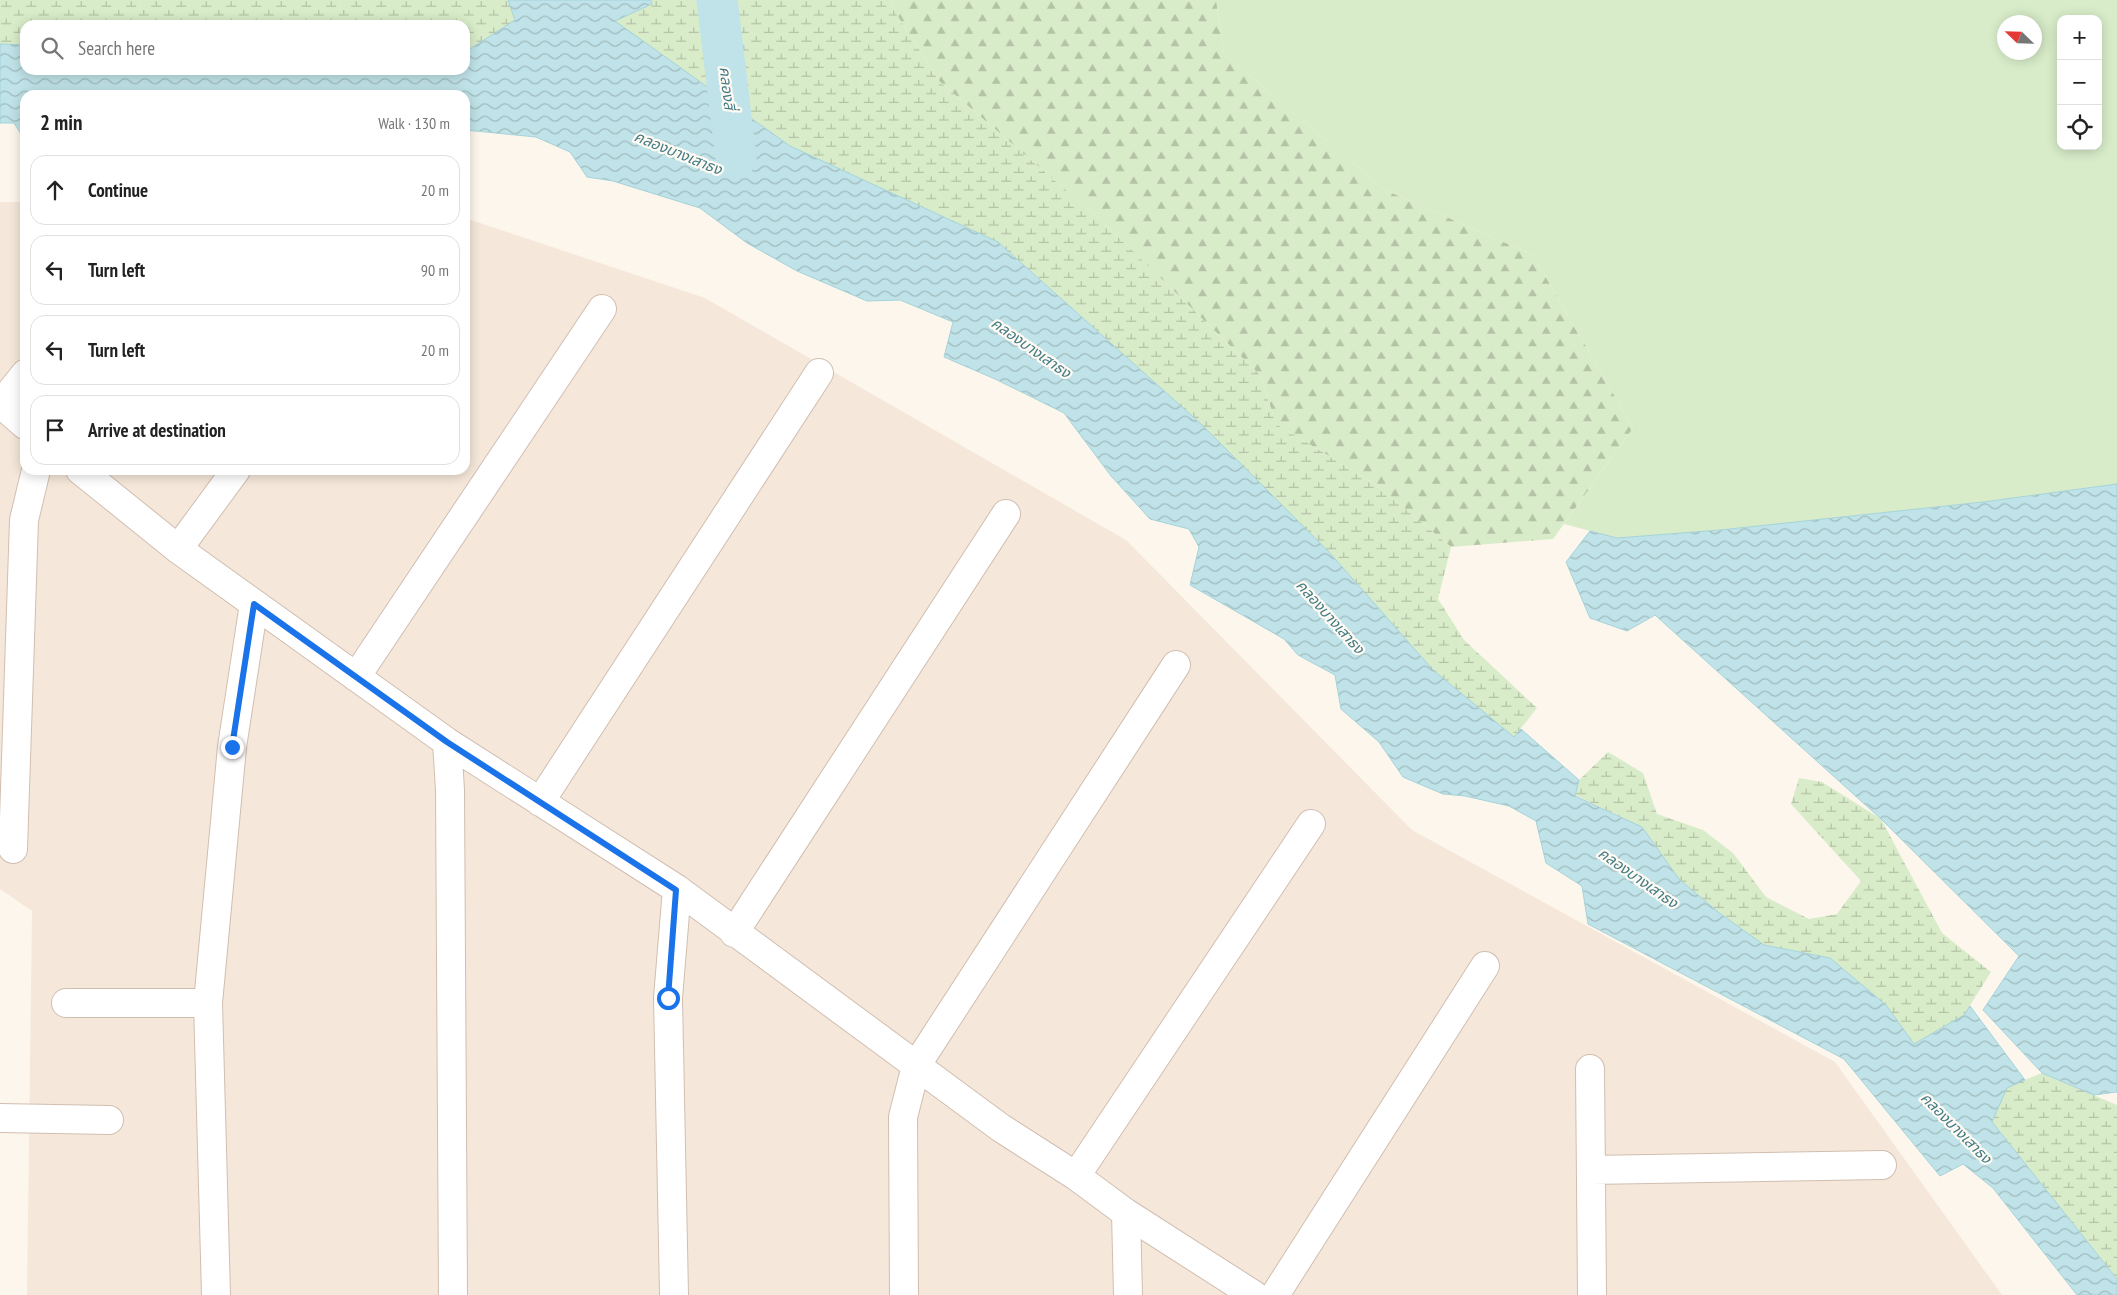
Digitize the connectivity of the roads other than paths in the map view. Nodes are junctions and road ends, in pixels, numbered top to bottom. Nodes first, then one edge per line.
1 (602, 309) dead end
2 (819, 373) dead end
3 (20, 380) edge
4 (0, 404) edge
5 (20, 421) edge
6 (35, 475) edge
7 (86, 475) edge
8 (232, 475) edge
9 (1006, 514) dead end
10 (178, 549) junction
11 (254, 604) junction
12 (1176, 665) dead end
13 (356, 677) junction
14 (447, 742) junction
15 (540, 802) junction
16 (1311, 824) dead end
17 (13, 848) dead end
18 (676, 890) junction
19 (734, 933) junction
20 (1485, 966) dead end
21 (66, 1003) dead end
22 (208, 1003) junction
23 (916, 1066) junction
24 (1590, 1069) dead end
25 (0, 1118) edge
26 (108, 1120) dead end
27 (1882, 1165) dead end
28 (1591, 1170) junction
29 (1076, 1176) junction
30 (1126, 1213) junction
31 (216, 1295) edge
32 (454, 1295) edge
33 (674, 1295) edge
34 (904, 1295) edge
35 (1128, 1295) edge
36 (1254, 1295) edge
37 (1275, 1295) edge
38 (1592, 1295) edge

1 - 13 street
2 - 15 street
3 - 4 street
4 - 5 street
6 - 17 street
7 - 10 street
8 - 10 street
9 - 19 street
10 - 11 street
11 - 13 street
11 - 22 street
12 - 23 street
13 - 14 street
14 - 15 street
14 - 32 street
15 - 18 street
16 - 29 street
18 - 19 street
18 - 33 street
19 - 23 street
20 - 37 street
21 - 22 street
22 - 31 street
23 - 29 street
23 - 34 street
24 - 28 street
25 - 26 street
27 - 28 street
28 - 38 street
29 - 30 street
30 - 35 street
30 - 36 street

